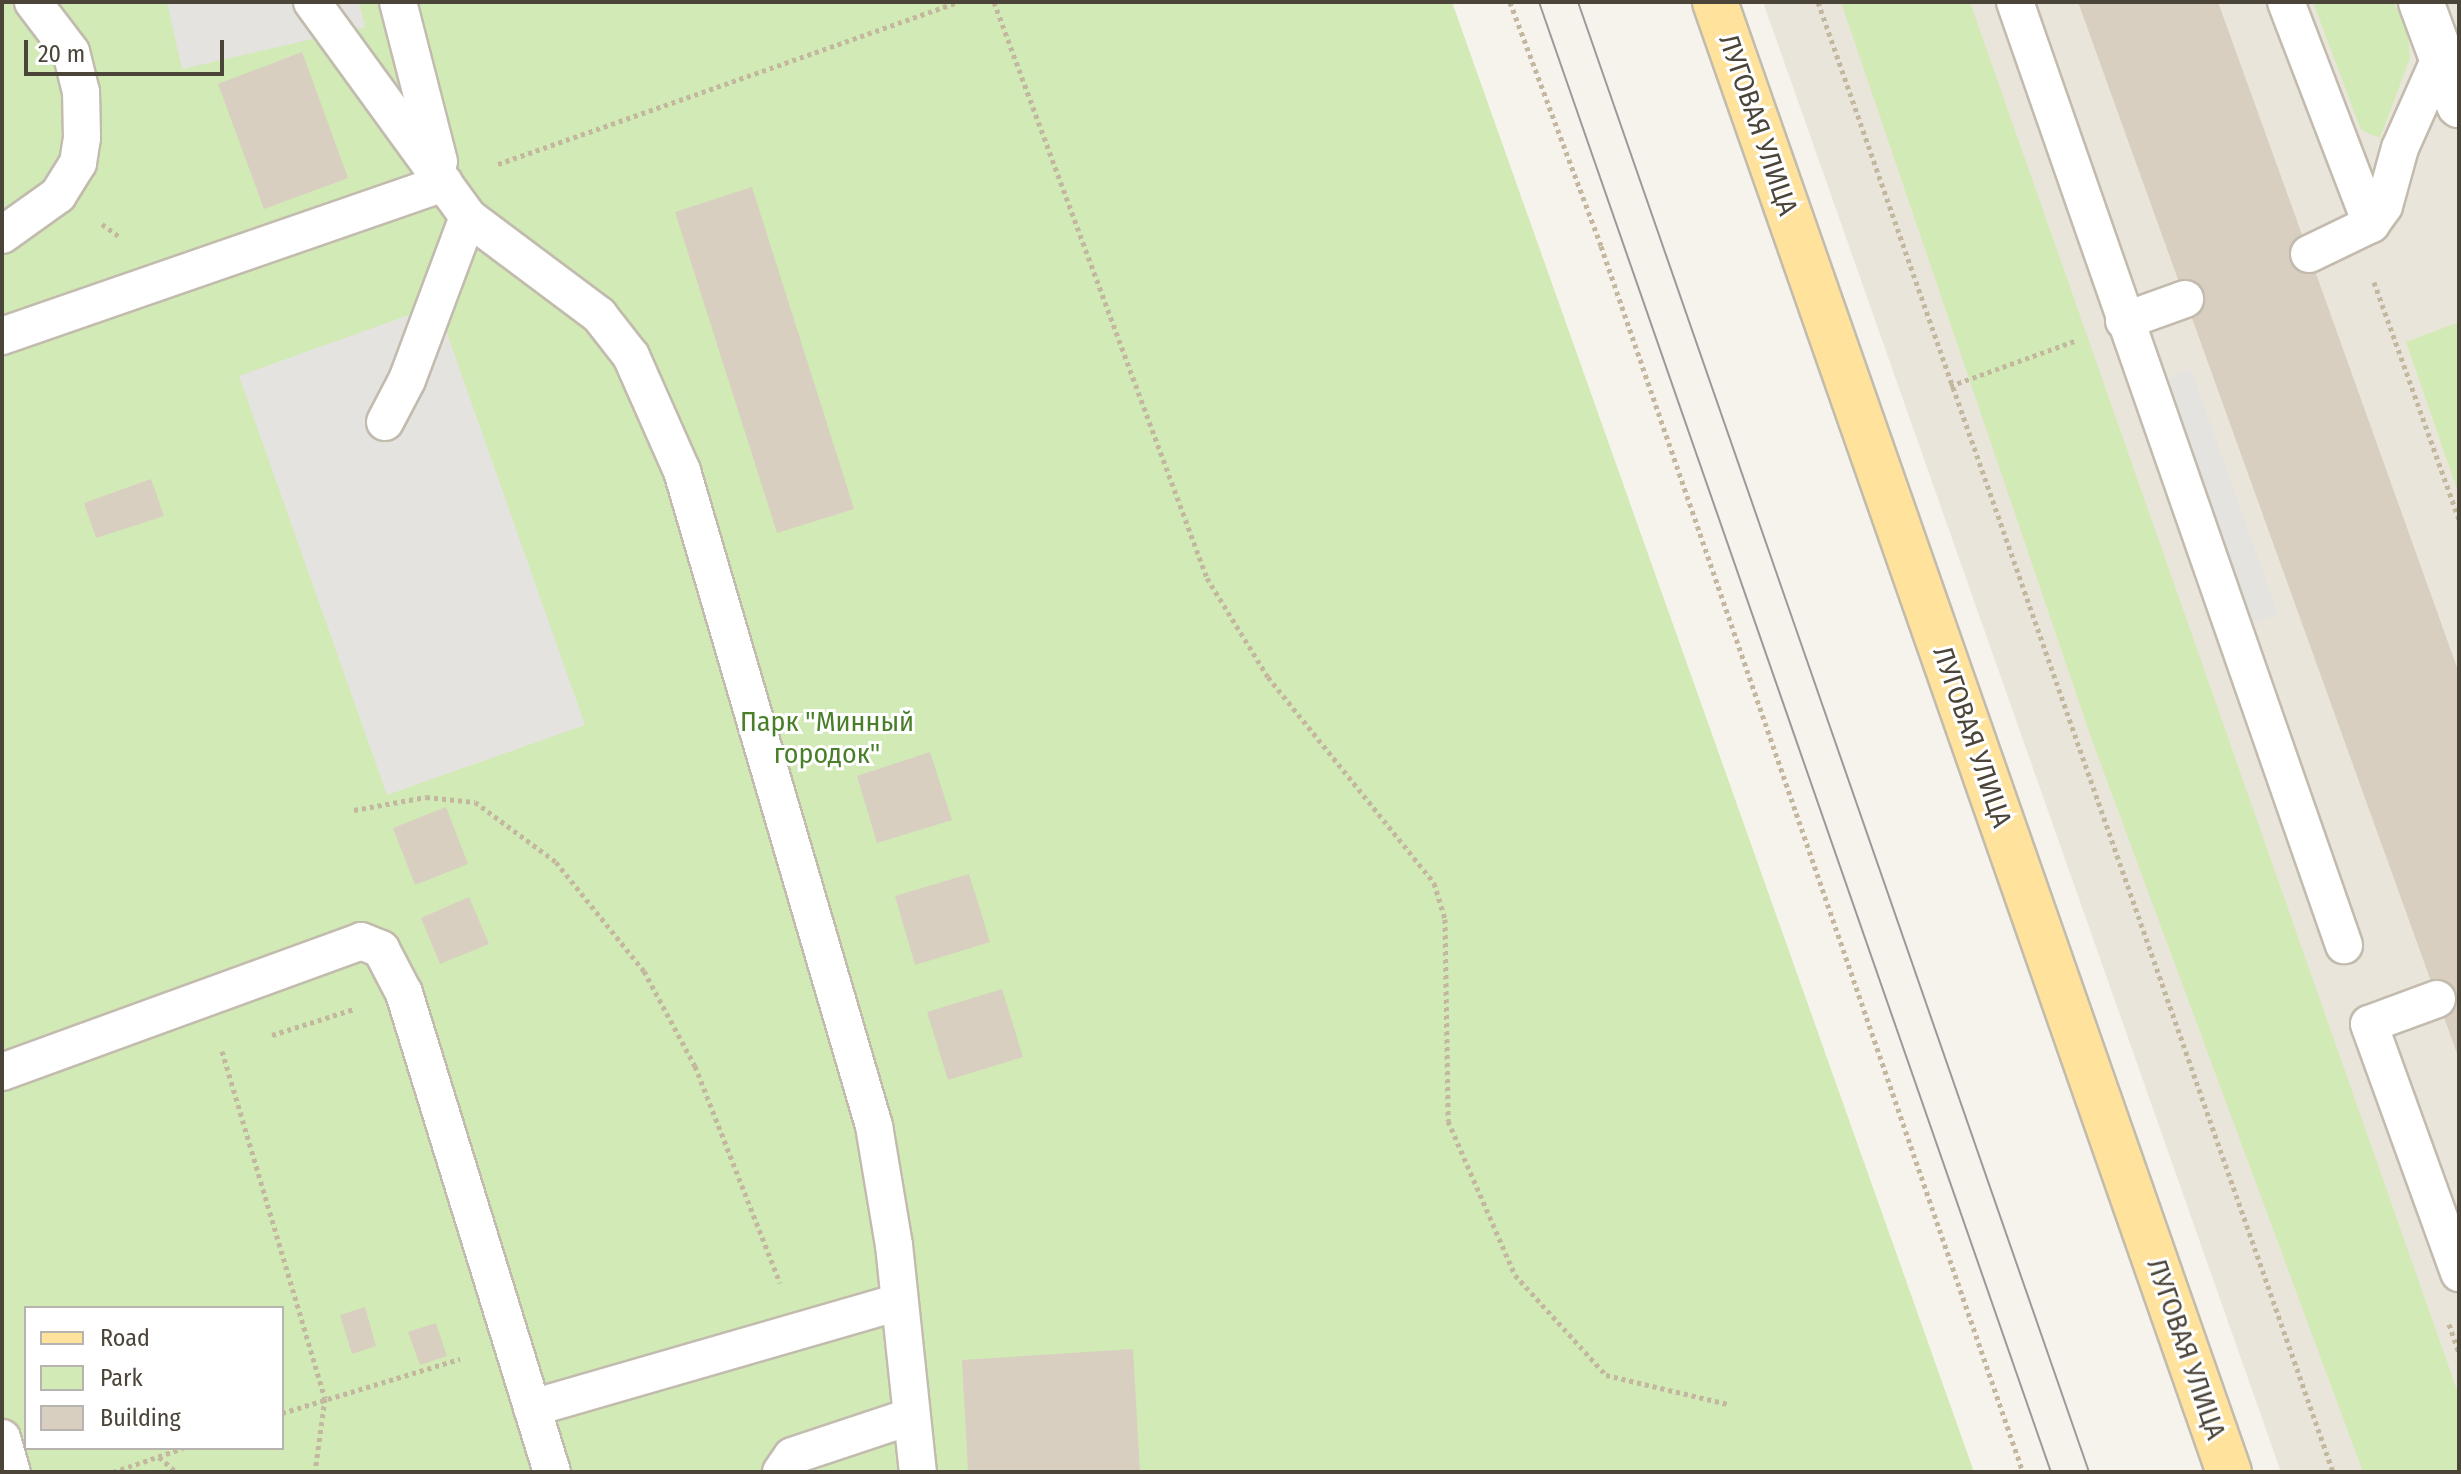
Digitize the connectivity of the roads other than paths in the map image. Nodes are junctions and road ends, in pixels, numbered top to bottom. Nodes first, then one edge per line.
1 (33, 2) edge
2 (312, 2) edge
3 (398, 2) edge
4 (1715, 2) edge
5 (2015, 2) edge
6 (2286, 2) edge
7 (2421, 2) edge
8 (2441, 56) junction
9 (2459, 105) edge
10 (444, 183) junction
11 (468, 217) junction
12 (2371, 224) junction
13 (2, 235) edge
14 (2309, 254) dead end
15 (2185, 299) dead end
16 (2124, 321) junction
17 (2, 336) edge
18 (385, 422) dead end
19 (2344, 945) dead end
20 (2437, 999) dead end
21 (2, 1072) edge
22 (2459, 1273) edge
23 (899, 1302) junction
24 (532, 1408) junction
25 (912, 1416) junction
26 (2, 1438) edge
27 (12, 1472) edge
28 (552, 1472) edge
29 (781, 1472) edge
30 (918, 1472) edge
31 (2229, 1472) edge

1 - 13 lane
2 - 10 lane
3 - 10 lane
4 - 31 main road, ЛУГОВАЯ УЛИЦА
5 - 16 lane
6 - 12 lane
7 - 8 street
8 - 9 street
8 - 12 lane
10 - 11 lane
10 - 17 lane
11 - 18 lane
11 - 23 lane
12 - 14 lane
15 - 16 lane
16 - 19 lane
20 - 22 lane
21 - 24 lane
23 - 24 lane
23 - 25 lane
24 - 28 lane
25 - 29 lane
25 - 30 lane
26 - 27 lane

